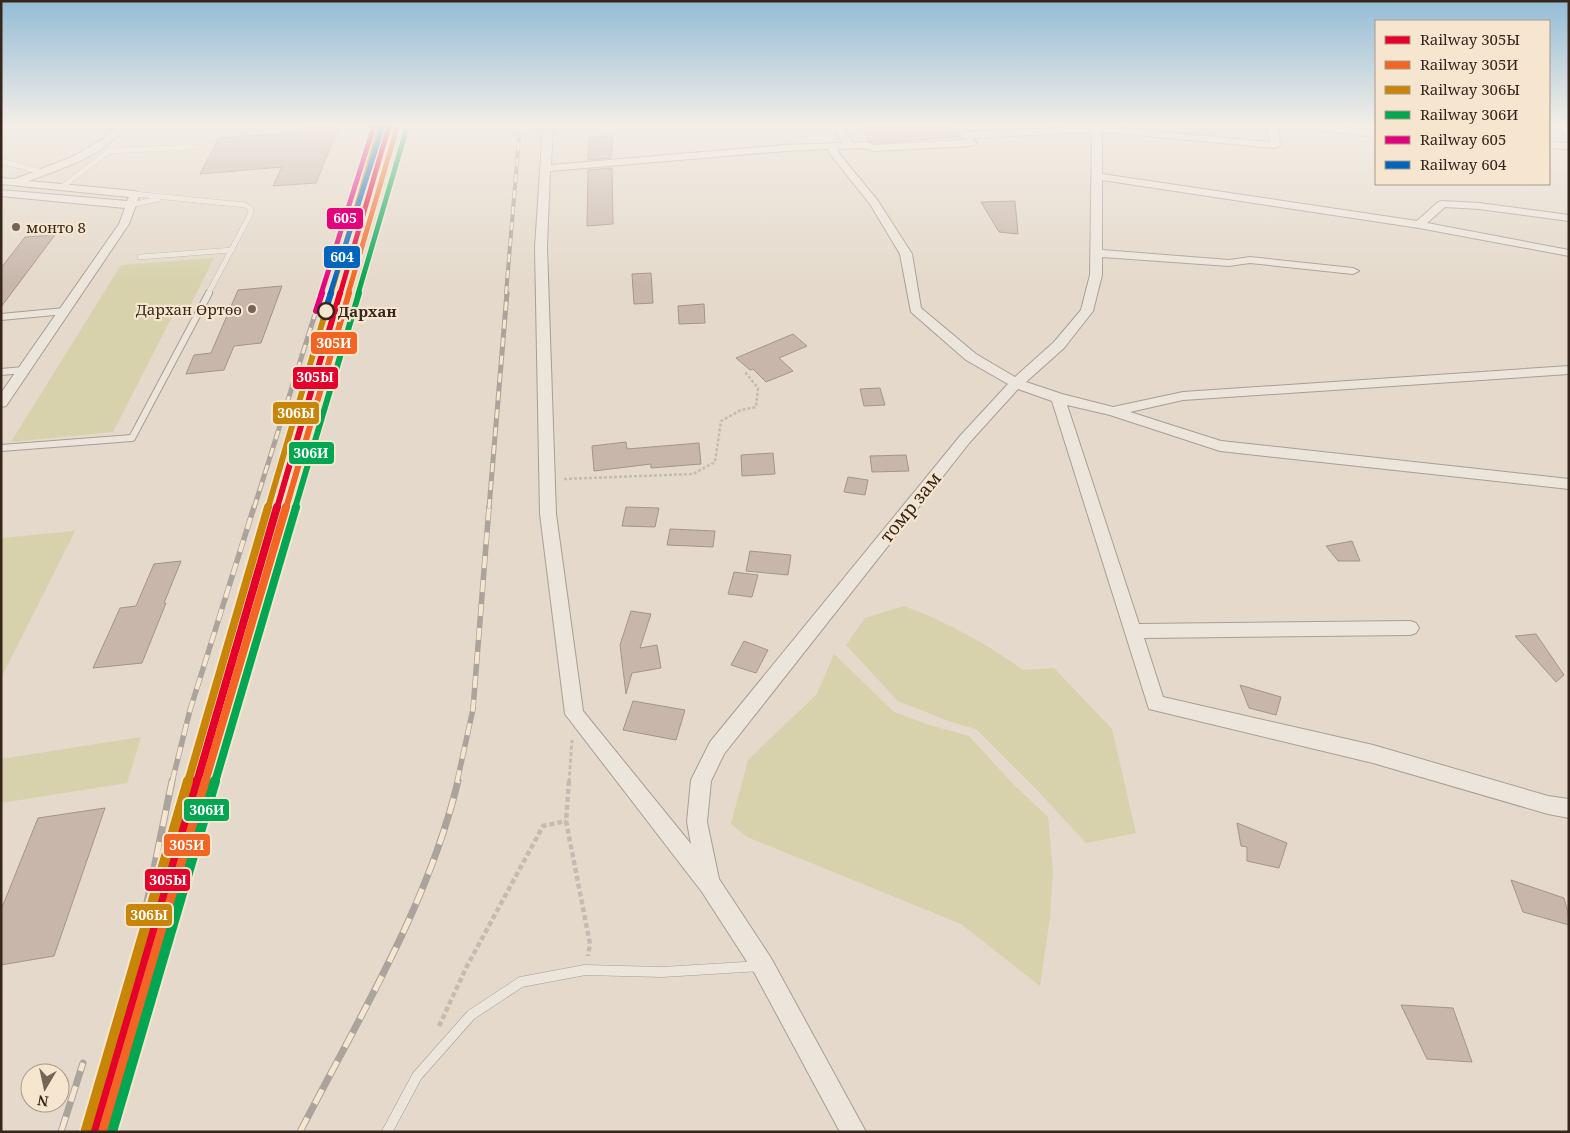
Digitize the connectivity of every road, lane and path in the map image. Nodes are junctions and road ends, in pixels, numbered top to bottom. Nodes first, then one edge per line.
1 (25, 179) edge
2 (73, 179) edge
3 (544, 179) edge
4 (855, 179) edge
5 (1097, 179) edge
6 (1116, 179) edge
7 (1, 181) edge
8 (17, 182) junction
9 (62, 187) junction
10 (1, 192) edge
11 (168, 197) junction
12 (133, 199) junction
13 (1569, 218) edge
14 (1419, 225) junction
15 (232, 250) junction
16 (1096, 253) junction
17 (1569, 253) edge
18 (140, 258) dead end
19 (1354, 271) dead end
20 (65, 311) junction
21 (1, 317) edge
22 (24, 370) junction
23 (1569, 370) edge
24 (1, 372) edge
25 (745, 372) dead end
26 (1016, 383) junction
27 (1058, 398) junction
28 (1, 404) edge
29 (1113, 411) junction
30 (1, 448) edge
31 (1569, 484) edge
32 (547, 489) junction
33 (1410, 628) dead end
34 (1132, 630) junction
35 (574, 714) junction
36 (1569, 809) edge
37 (566, 821) junction
38 (710, 884) junction
39 (763, 966) junction
40 (585, 970) junction
41 (437, 1031) dead end
42 (387, 1132) edge
43 (854, 1132) edge

1 - 8 street
2 - 9 lane
3 - 32 street
4 - 26 street
5 - 16 street, томр зам
6 - 14 street
7 - 8 street
8 - 9 street
9 - 12 street
10 - 12 street
11 - 12 lane
11 - 12 lane
11 - 15 lane
12 - 20 street
13 - 14 street
14 - 17 street
15 - 18 lane
15 - 30 lane
16 - 19 street
16 - 26 street, томр зам
20 - 21 lane
20 - 22 street
22 - 24 lane
22 - 28 street
23 - 29 street
25 - 32 path
26 - 27 street
26 - 38 street, томр зам
27 - 29 street
27 - 34 street
29 - 31 street
32 - 35 street
33 - 34 street
34 - 36 street
35 - 37 path
35 - 38 street
37 - 40 path
37 - 41 path
38 - 39 street
39 - 40 lane
39 - 43 street
40 - 42 lane

